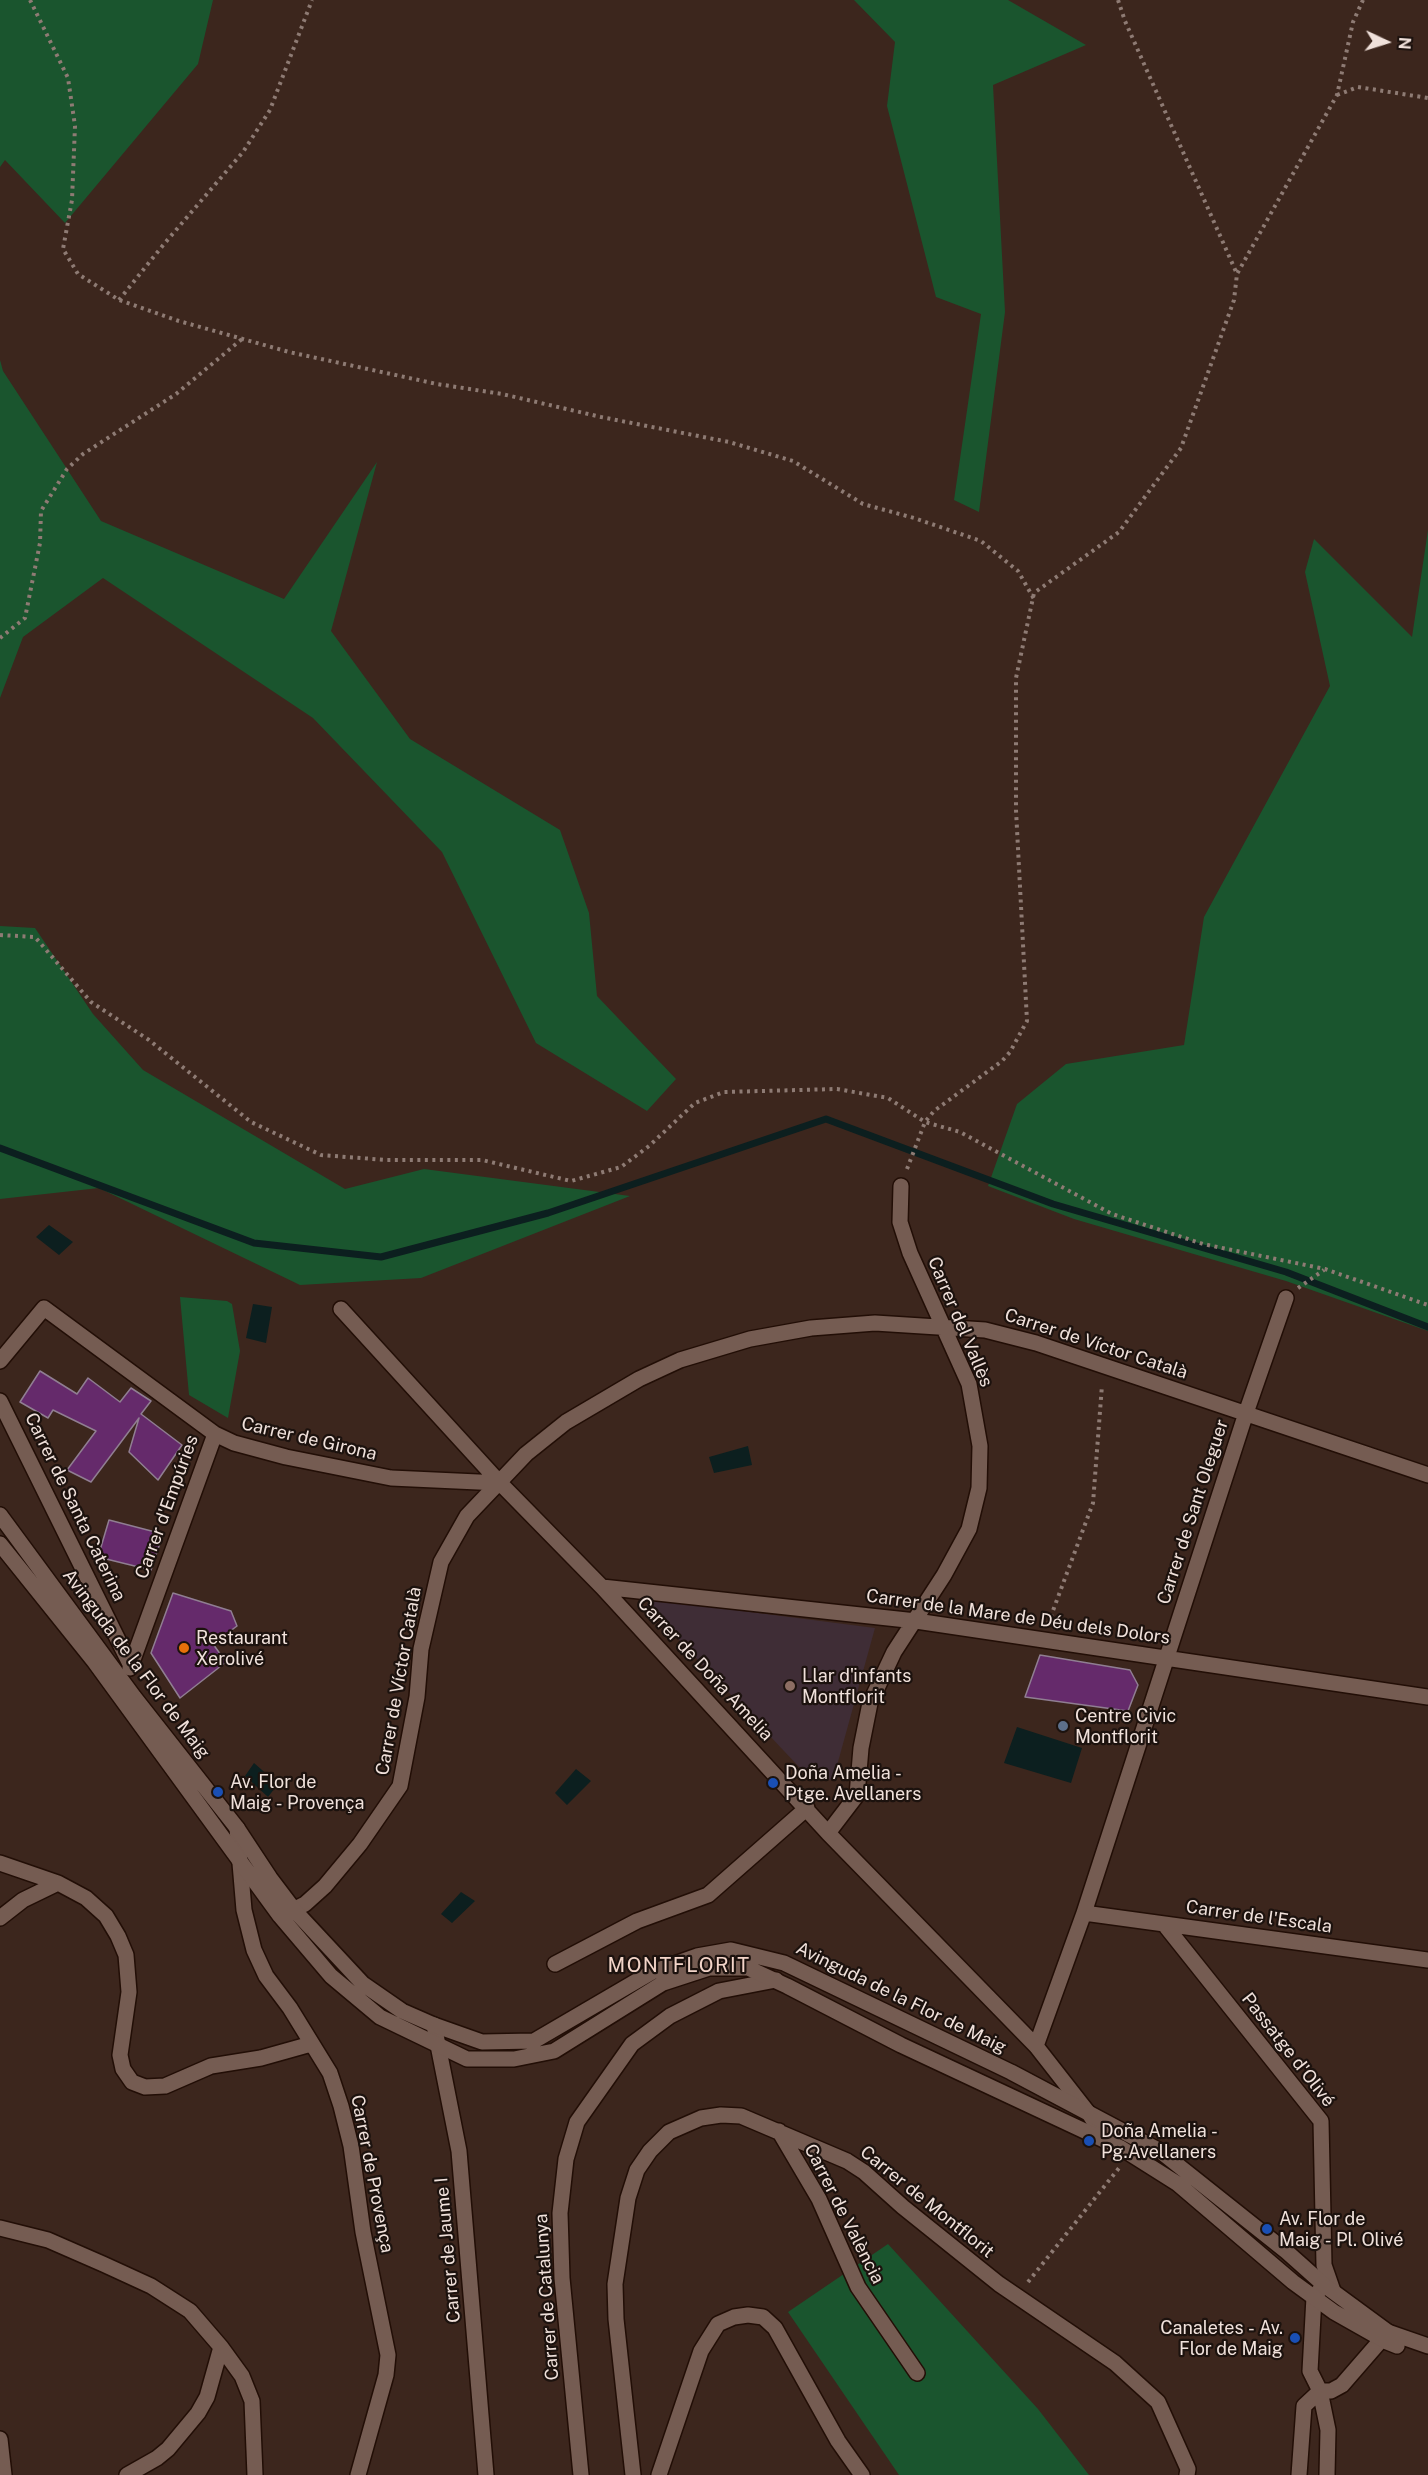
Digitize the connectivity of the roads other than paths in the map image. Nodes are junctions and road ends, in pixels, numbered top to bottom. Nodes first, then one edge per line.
1 (901, 1186) road end
2 (1286, 1298) road end
3 (341, 1309) dead end
4 (945, 1326) junction
5 (0, 1361) edge
6 (0, 1401) edge
7 (1246, 1413) junction
8 (215, 1434) junction
9 (1428, 1475) edge
10 (500, 1483) junction
11 (0, 1515) edge
12 (0, 1544) edge
13 (602, 1587) junction
14 (916, 1621) junction
15 (1166, 1658) junction
16 (130, 1664) junction
17 (122, 1689) junction
18 (1428, 1698) edge
19 (807, 1808) junction
20 (237, 1828) junction
21 (828, 1833) junction
22 (239, 1860) junction
23 (0, 1863) edge
24 (58, 1883) junction
25 (295, 1911) junction
26 (1084, 1913) junction
27 (280, 1916) junction
28 (0, 1918) edge
29 (1164, 1924) junction
30 (1428, 1960) edge
31 (555, 1964) dead end
32 (776, 1980) junction
33 (434, 2025) junction
34 (312, 2044) junction
35 (437, 2045) junction
36 (1036, 2046) junction
37 (1090, 2115) junction
38 (779, 2131) junction
39 (1106, 2141) junction
40 (0, 2228) edge
41 (1329, 2288) junction
42 (1314, 2297) junction
43 (1385, 2336) junction
44 (1428, 2346) edge
45 (221, 2347) junction
46 (1428, 2351) edge
47 (917, 2373) dead end
48 (1320, 2391) junction
49 (0, 2439) edge
50 (4, 2475) edge
51 (127, 2475) edge
52 (255, 2475) edge
53 (358, 2475) edge
54 (486, 2475) edge
55 (581, 2475) edge
56 (633, 2475) edge
57 (659, 2475) edge
58 (862, 2475) edge
59 (1187, 2475) edge
60 (1299, 2475) edge
61 (1327, 2475) edge

1 - 4 street, Carrer del Vallès
2 - 7 street, Carrer de Sant Oleguer
3 - 10 street, Carrer de Doña Amelia
4 - 7 street, Carrer de Víctor Català
4 - 10 street, Carrer de Víctor Català
4 - 14 street, Carrer del Vallès
5 - 8 street, Carrer de Girona
6 - 16 street, Carrer de Santa Caterina
7 - 9 street, Carrer de Víctor Català
7 - 15 street, Carrer de Sant Oleguer
8 - 10 street, Carrer de Girona
8 - 16 street, Carrer d'Empúries
10 - 13 street, Carrer de Doña Amelia
10 - 25 street, Carrer de Víctor Català
11 - 17 street, Avinguda de la Flor de Maig
12 - 17 street, Avinguda de la Flor de Maig
13 - 14 street, Carrer de la Mare de Déu dels Dolors
13 - 19 street, Carrer de Doña Amelia
14 - 15 street, Carrer de la Mare de Déu dels Dolors
14 - 21 street, Carrer del Vallès
15 - 18 street, Carrer de la Mare de Déu dels Dolors
15 - 26 street, Carrer de Sant Oleguer
16 - 17 street, Carrer d'Empúries
17 - 20 street, Avinguda de la Flor de Maig
17 - 22 street, Avinguda de la Flor de Maig
19 - 21 street, Carrer de Doña Amelia
19 - 31 street
20 - 22 street, Carrer de Provença
20 - 25 street, Avinguda de la Flor de Maig
21 - 36 street, Carrer de Doña Amelia
22 - 27 street, Avinguda de la Flor de Maig
22 - 34 street, Carrer de Provença
23 - 24 street
24 - 28 street
24 - 34 street
25 - 27 street, Carrer de Víctor Català
25 - 33 street, Avinguda de la Flor de Maig
26 - 29 street, Carrer de l'Escala
26 - 36 street, Carrer de Sant Oleguer
27 - 35 street, Avinguda de la Flor de Maig
29 - 30 street, Carrer de l'Escala
29 - 41 street, Passatge d'Olivé
32 - 35 street, Avinguda de la Flor de Maig
32 - 39 street, Avinguda de la Flor de Maig
32 - 55 street, Carrer de Catalunya
33 - 35 street, Carrer de Jaume I
33 - 37 street, Avinguda de la Flor de Maig
34 - 53 street, Carrer de Provença
35 - 54 street, Carrer de Jaume I
36 - 37 street, Carrer de Doña Amelia
37 - 39 street, Carrer de Doña Amelia
37 - 41 street, Avinguda de la Flor de Maig
38 - 47 street, Carrer de València
38 - 56 street, Carrer de Montflorit
38 - 59 street, Carrer de Montflorit
39 - 42 street, Avinguda de la Flor de Maig
40 - 45 street
41 - 42 street
41 - 43 street, Avinguda de la Flor de Maig
42 - 43 street, Avinguda de la Flor de Maig
42 - 48 street
43 - 44 street, Avinguda de la Flor de Maig
43 - 46 street, Avinguda de la Flor de Maig
43 - 48 street
45 - 51 street
45 - 52 street
48 - 60 street
48 - 61 street
49 - 50 street
57 - 58 street

